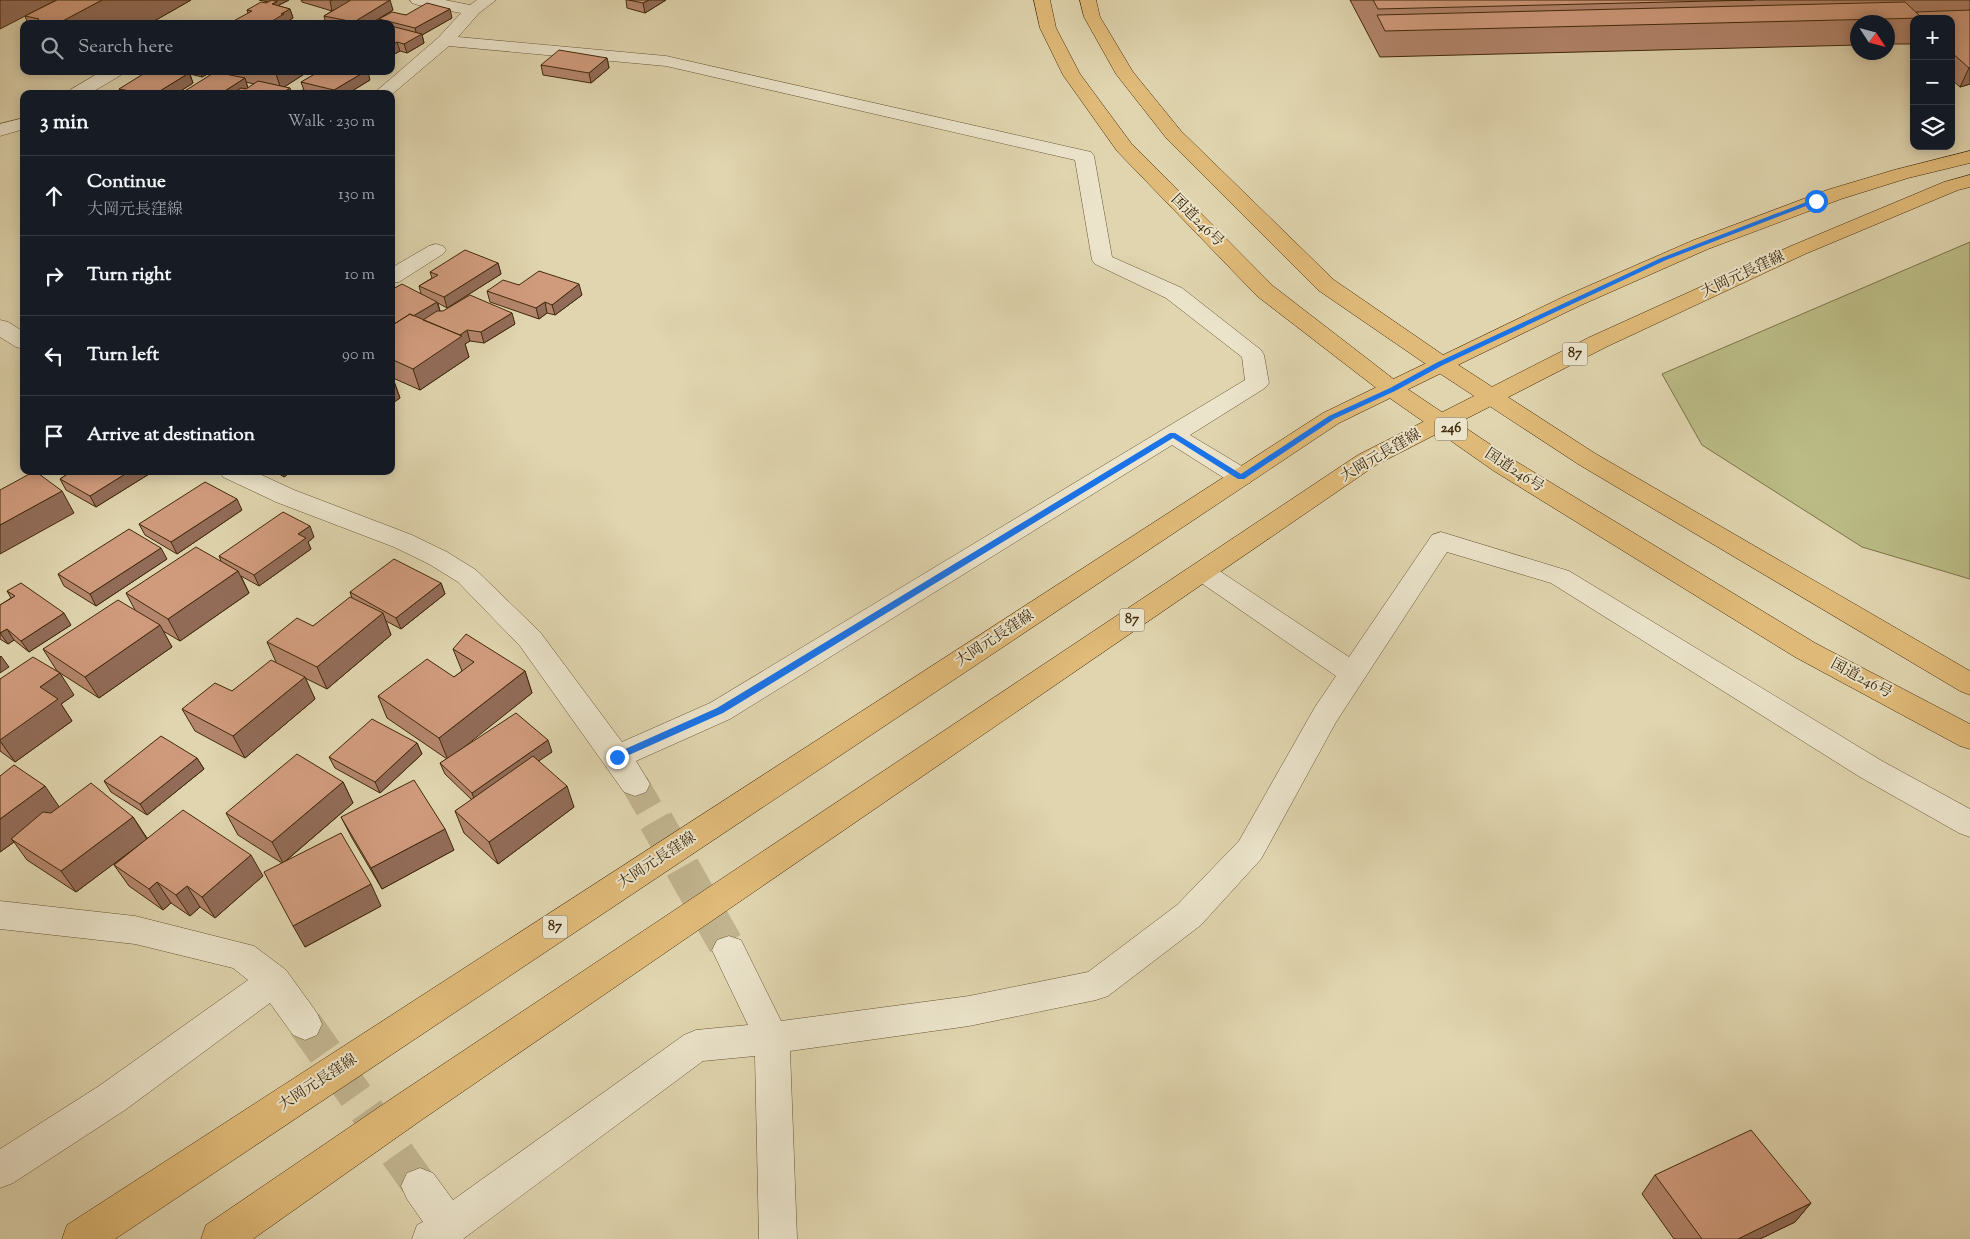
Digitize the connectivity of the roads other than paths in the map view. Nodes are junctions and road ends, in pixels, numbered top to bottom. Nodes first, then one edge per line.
1 (418, 0) edge
2 (488, 0) edge
3 (1042, 0) edge
4 (1088, 0) edge
5 (472, 10) junction
6 (445, 41) junction
7 (107, 75) edge
8 (83, 90) edge
9 (387, 90) edge
10 (20, 124) edge
11 (0, 130) edge
12 (1970, 157) edge
13 (1970, 181) edge
14 (436, 250) dead end
15 (395, 275) edge
16 (0, 327) edge
17 (20, 340) edge
18 (1441, 364) junction
19 (1392, 389) junction
20 (1492, 397) junction
21 (1442, 423) junction
22 (1173, 435) junction
23 (240, 475) edge
24 (1241, 477) junction
25 (1203, 572) junction
26 (1353, 674) junction
27 (1970, 684) edge
28 (1970, 738) edge
29 (617, 757) junction
30 (635, 784) tunnel mouth
31 (1970, 824) edge
32 (0, 915) edge
33 (728, 950) tunnel mouth
34 (274, 981) junction
35 (305, 1024) tunnel mouth
36 (772, 1038) junction
37 (0, 1170) edge
38 (420, 1186) tunnel mouth
39 (440, 1232) edge
40 (81, 1239) edge
41 (220, 1239) edge
42 (778, 1239) edge

1 - 5 street
2 - 5 street
3 - 19 main road, 国道246号 / 246
4 - 18 main road
5 - 6 street
6 - 9 street
6 - 22 street
7 - 8 street
10 - 11 street
12 - 18 main road, 大岡元長窪線 / 87
13 - 20 main road, 大岡元長窪線 / 87
14 - 15 street
16 - 17 street
18 - 19 main road, 大岡元長窪線 / 87
18 - 20 main road
19 - 21 main road, 国道246号 / 246
19 - 24 main road, 大岡元長窪線 / 87
20 - 21 main road, 大岡元長窪線 / 87
20 - 27 main road
21 - 25 main road, 大岡元長窪線 / 87
21 - 28 main road, 国道246号 / 246
22 - 24 street
22 - 29 street
23 - 29 street
24 - 40 main road, 大岡元長窪線 / 87
25 - 26 street
25 - 41 main road, 大岡元長窪線 / 87
26 - 31 street
26 - 36 street
29 - 30 street
32 - 34 street
33 - 36 street
34 - 35 street
34 - 37 street
36 - 39 street
36 - 42 street
38 - 39 street

